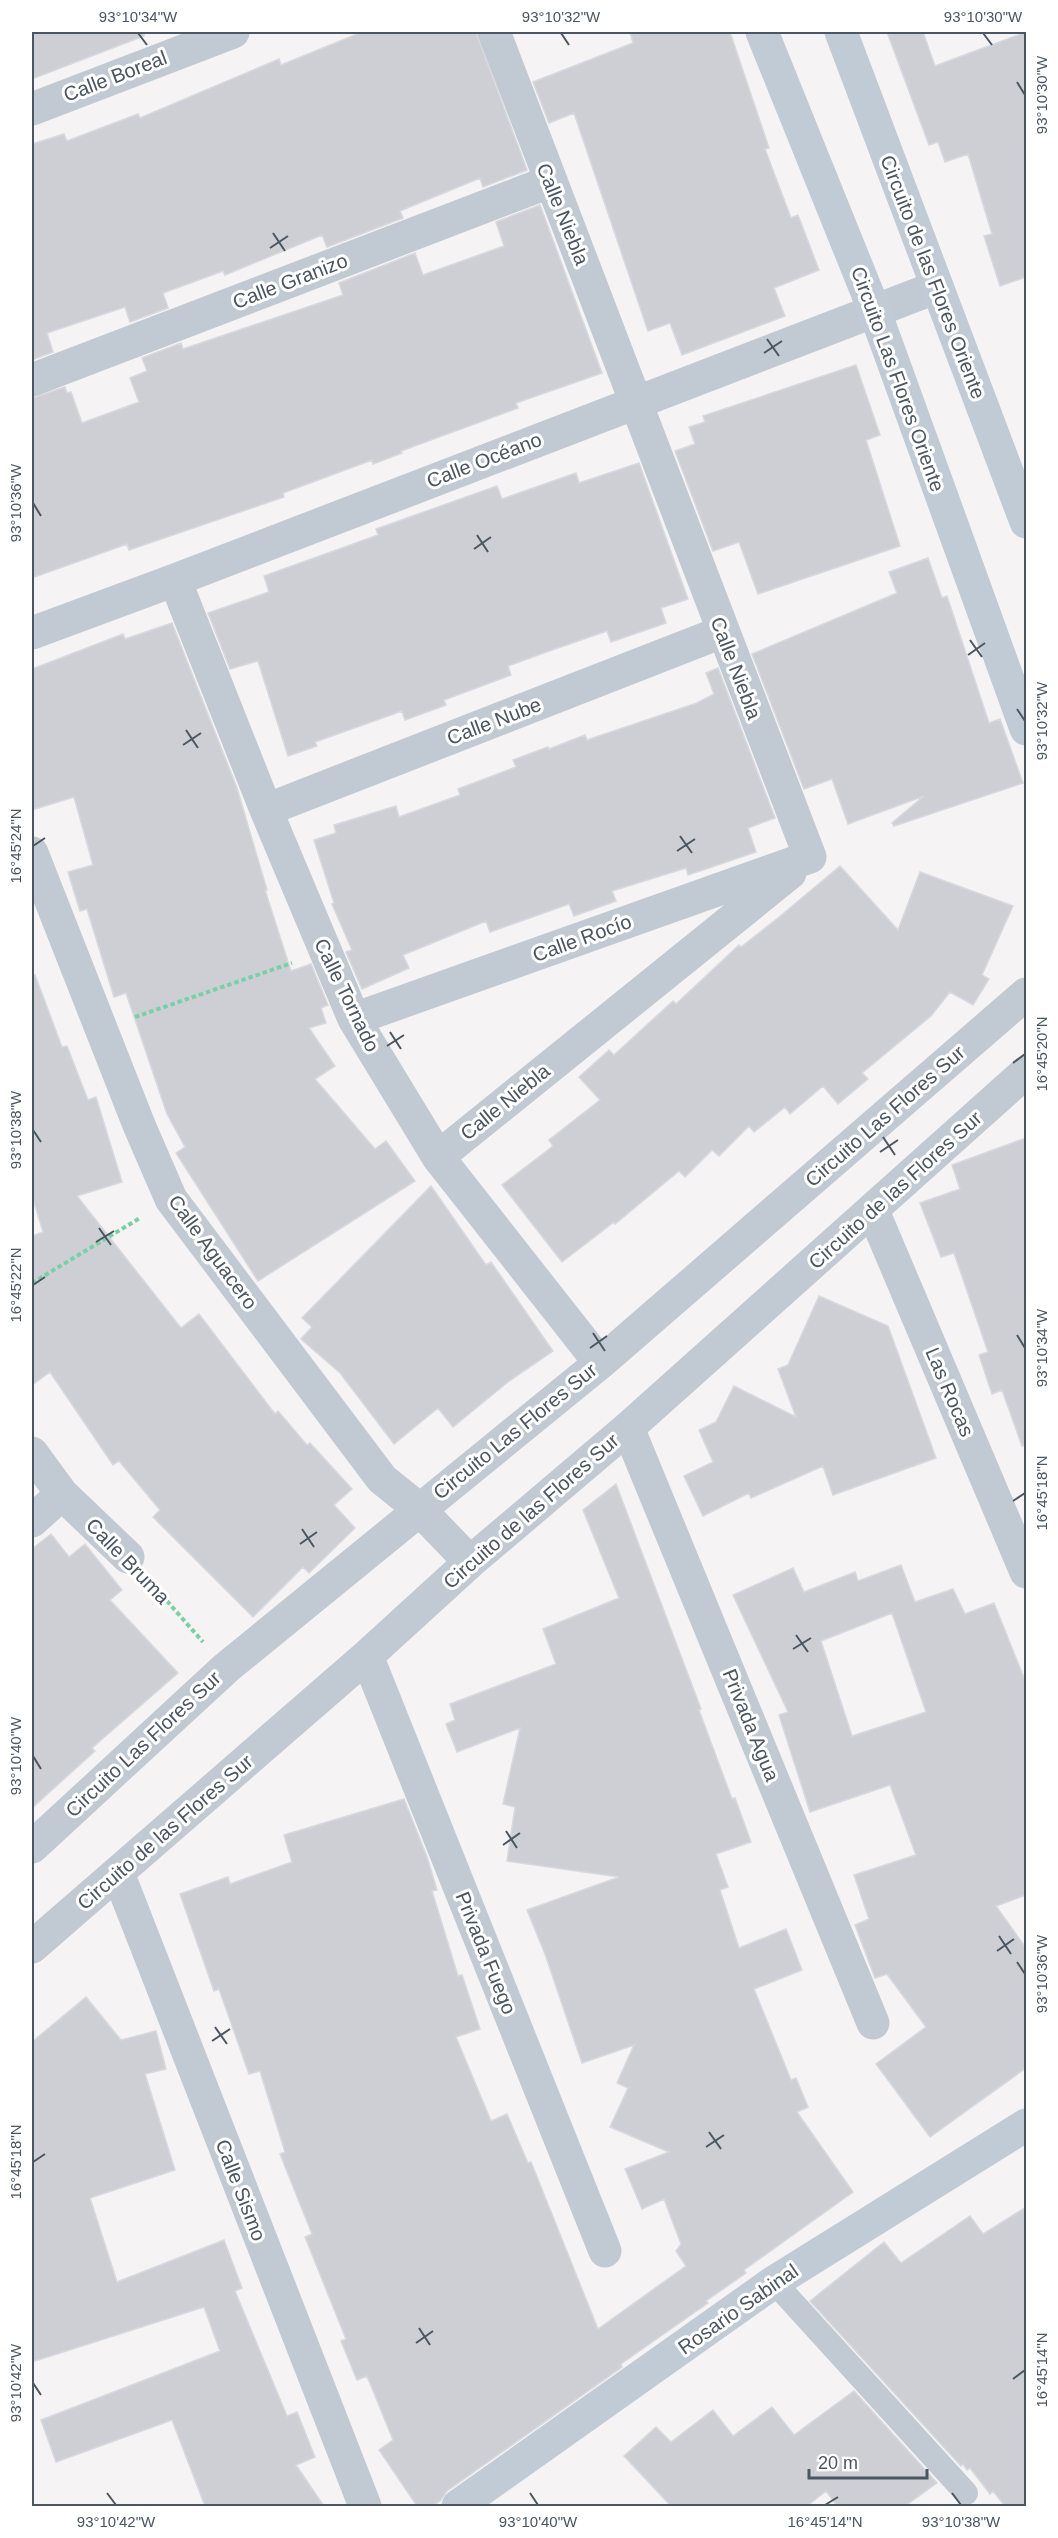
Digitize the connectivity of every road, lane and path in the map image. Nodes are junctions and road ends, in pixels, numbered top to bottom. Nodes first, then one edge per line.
1 (232, 32) edge
2 (494, 32) edge
3 (762, 32) edge
4 (841, 32) edge
5 (32, 109) edge
6 (549, 182) junction
7 (937, 287) junction
8 (875, 312) junction
9 (32, 380) edge
10 (637, 401) junction
11 (1026, 522) edge
12 (175, 580) junction
13 (722, 632) junction
14 (32, 633) edge
15 (1026, 729) edge
16 (266, 810) junction
17 (32, 853) edge
18 (810, 857) junction
19 (40, 900) edge
20 (324, 952) junction
21 (1026, 994) edge
22 (354, 1019) junction
23 (102, 1029) junction
24 (1026, 1072) edge
25 (438, 1157) junction
26 (171, 1199) junction
27 (873, 1211) junction
28 (32, 1282) edge
29 (600, 1363) junction
30 (628, 1428) junction
31 (32, 1453) edge
32 (62, 1494) junction
33 (418, 1508) junction
34 (32, 1521) edge
35 (128, 1557) joint
36 (470, 1562) junction
37 (1026, 1572) edge
38 (367, 1656) junction
39 (226, 1668) junction
40 (32, 1846) edge
41 (118, 1873) junction
42 (32, 1947) edge
43 (873, 2023) dead end
44 (1026, 2124) edge
45 (605, 2251) dead end
46 (774, 2282) junction
47 (966, 2493) dead end
48 (365, 2506) edge
49 (458, 2506) edge

1 - 5 street, Calle Boreal
2 - 6 street, Calle Niebla
3 - 8 main road, Circuito Las Flores Oriente
4 - 7 main road, Circuito de las Flores Oriente
6 - 9 street, Calle Granizo
6 - 10 street, Calle Niebla
7 - 8 street, Calle Océano
7 - 11 main road, Circuito de las Flores Oriente
8 - 10 street, Calle Océano
8 - 15 main road, Circuito Las Flores Oriente
10 - 12 street, Calle Océano
10 - 13 street, Calle Niebla
12 - 14 street, Calle Océano
12 - 16 street, Calle Tornado
13 - 16 street, Calle Nube
13 - 18 street, Calle Niebla
16 - 20 street, Calle Tornado
17 - 19 street, Calle Aguacero
18 - 22 street, Calle Rocío
18 - 25 street, Calle Niebla
19 - 23 street, Calle Aguacero
20 - 22 street, Calle Tornado
20 - 23 path
21 - 29 street, Circuito Las Flores Sur
22 - 25 street, Calle Tornado
23 - 26 street, Calle Aguacero
24 - 27 street, Circuito de las Flores Sur
25 - 29 street, Calle Tornado
26 - 28 path
26 - 33 street, Calle Aguacero
27 - 30 street, Circuito de las Flores Sur
27 - 37 street, Las Rocas
29 - 33 street, Circuito Las Flores Sur
30 - 36 street, Circuito de las Flores Sur
30 - 43 street, Privada Agua
31 - 32 street, Calle Bruma
32 - 34 street
32 - 35 street, Calle Bruma
33 - 36 street, Calle Aguacero
33 - 39 street, Circuito Las Flores Sur
35 - 39 path, Calle Bruma
36 - 38 street, Circuito de las Flores Sur
38 - 41 street, Circuito de las Flores Sur
38 - 45 street, Privada Fuego
39 - 40 street, Circuito Las Flores Sur
41 - 42 street, Circuito de las Flores Sur
41 - 48 street, Calle Sismo
44 - 46 main road, Rosario Sabinal
46 - 47 lane
46 - 49 main road, Rosario Sabinal

